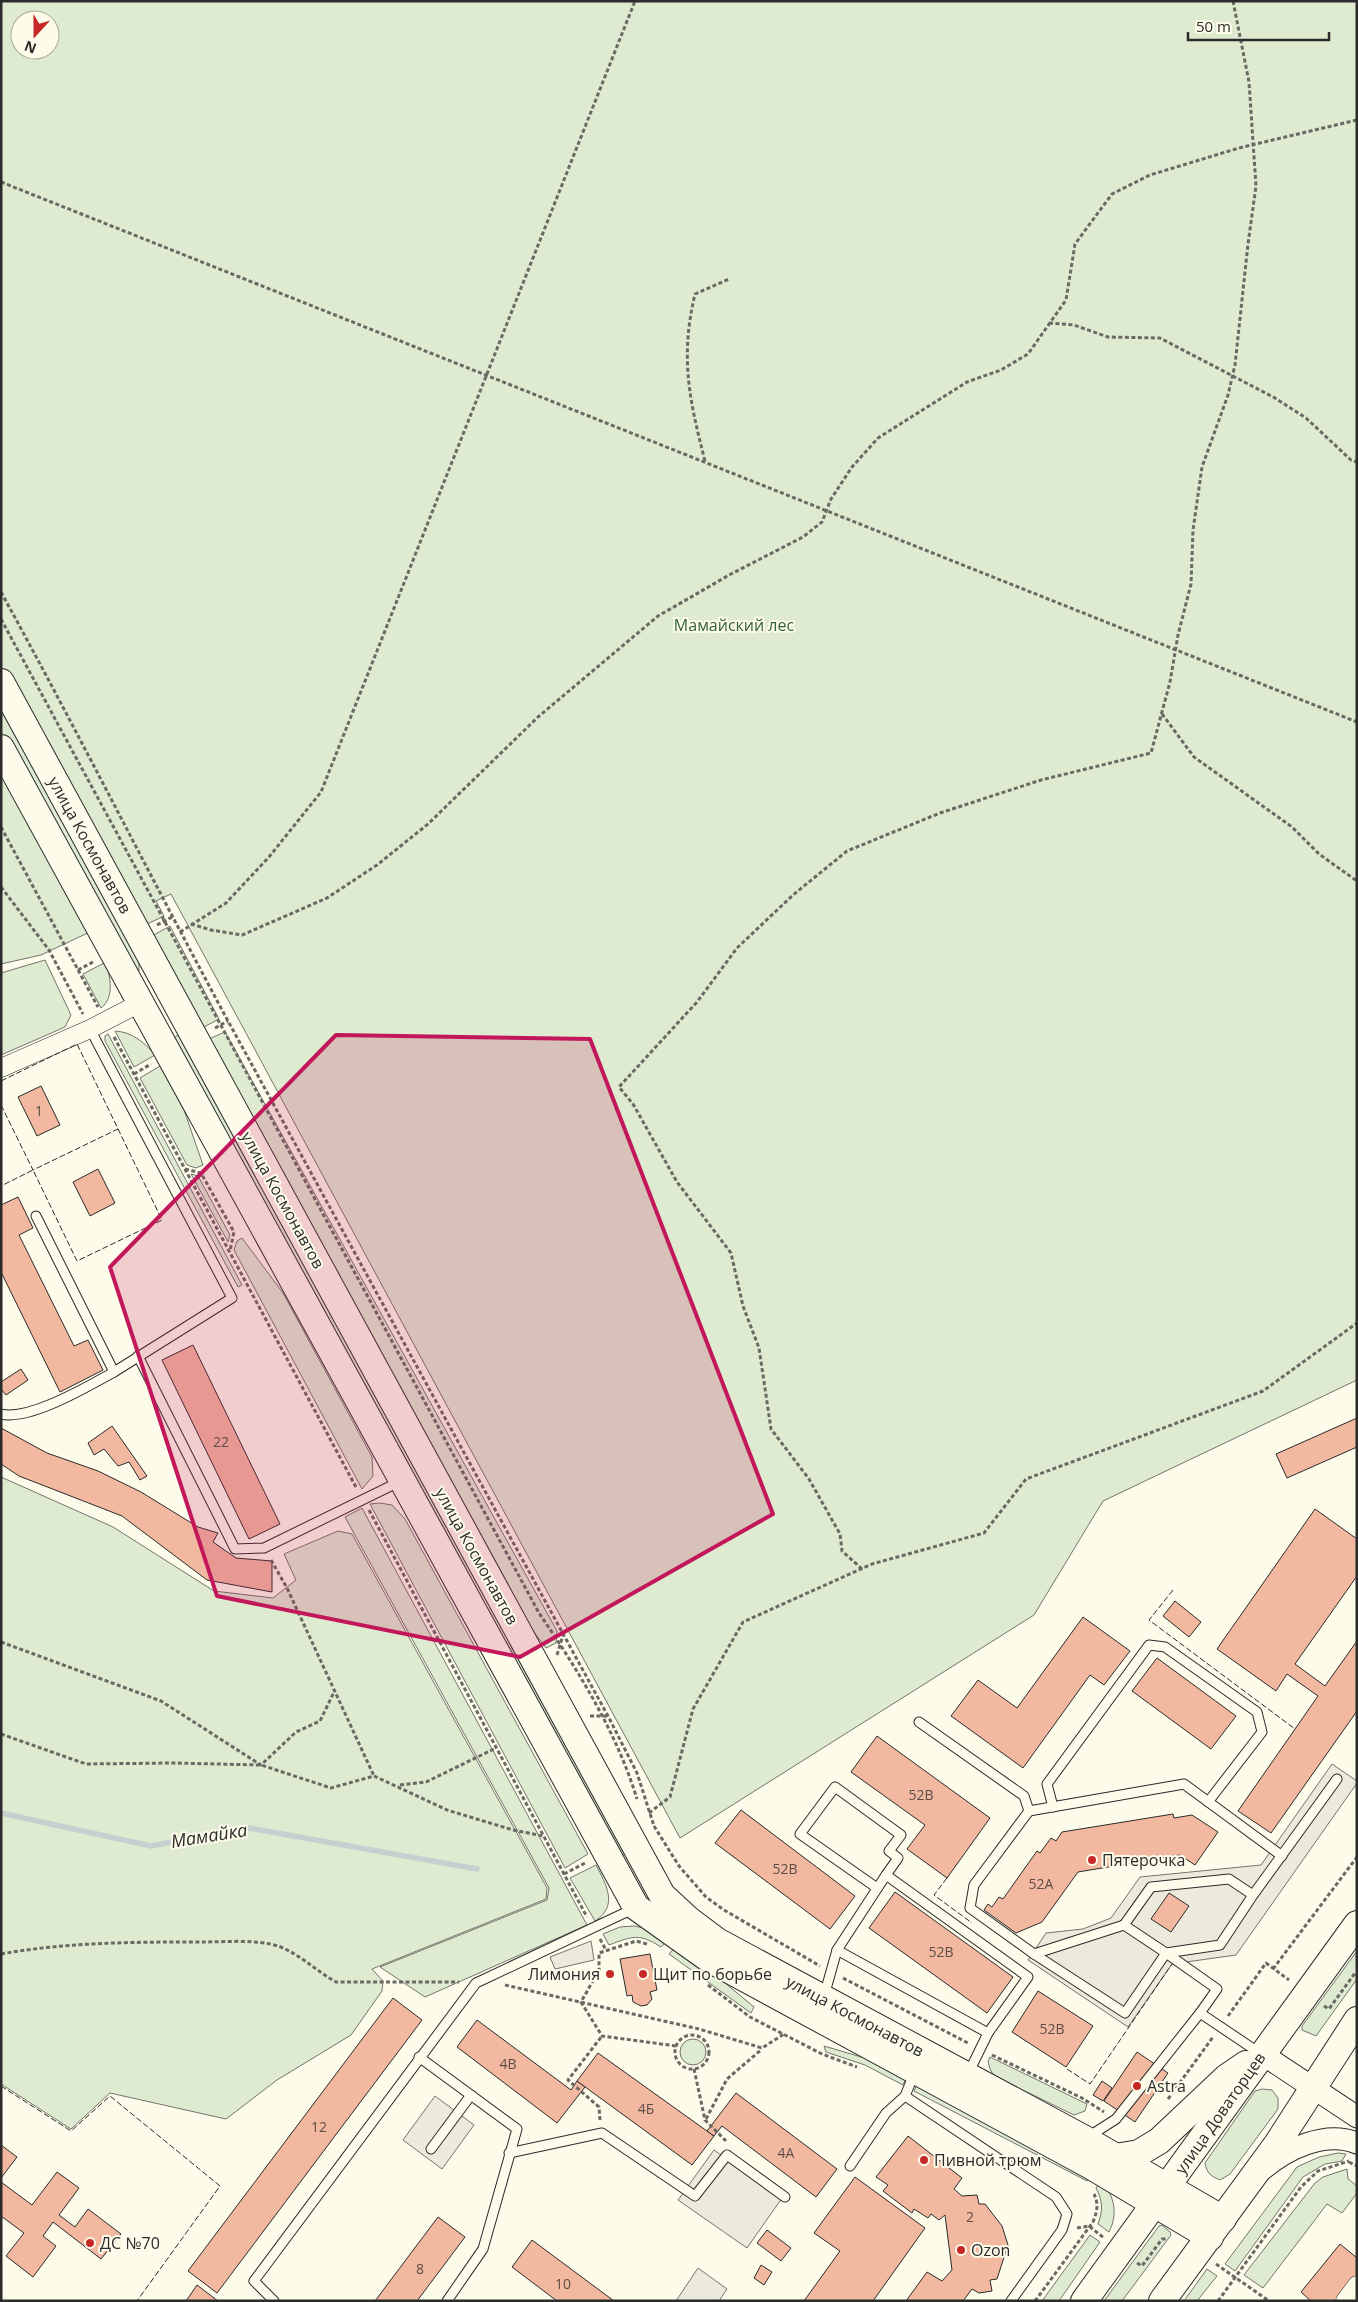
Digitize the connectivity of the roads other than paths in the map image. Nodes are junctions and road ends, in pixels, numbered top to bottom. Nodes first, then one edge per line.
1 (1, 682) edge
2 (1, 748) edge
3 (140, 1003) junction
4 (98, 1025) junction
5 (1, 1068) edge
6 (36, 1216) dead end
7 (138, 1356) junction
8 (114, 1372) junction
9 (1, 1414) edge
10 (401, 1481) junction
11 (919, 1722) dead end
12 (1338, 1779) dead end
13 (1208, 1802) junction
14 (1054, 1807) junction
15 (1029, 1812) junction
16 (1282, 1856) junction
17 (886, 1875) junction
18 (877, 1888) junction
19 (1253, 1895) junction
20 (649, 1901) junction
21 (1357, 1924) edge
22 (1124, 1925) junction
23 (837, 1950) junction
24 (1166, 1953) junction
25 (1034, 1954) junction
26 (826, 1988) junction
27 (1200, 2013) junction
28 (1357, 2020) edge
29 (988, 2033) junction
30 (1262, 2054) junction
31 (419, 2057) junction
32 (916, 2072) junction
33 (966, 2076) junction
34 (1313, 2088) junction
35 (471, 2095) junction
36 (905, 2096) junction
37 (1357, 2117) edge
38 (1085, 2140) junction
39 (431, 2148) dead end
40 (1355, 2150) edge
41 (509, 2154) junction
42 (850, 2166) dead end
43 (1107, 2168) junction
44 (1255, 2175) junction
45 (1170, 2196) junction
46 (785, 2197) dead end
47 (1216, 2228) junction
48 (1126, 2244) junction
49 (1357, 2285) edge
50 (274, 2301) edge
51 (447, 2301) edge
52 (1012, 2301) edge
53 (1084, 2301) edge
54 (1162, 2301) edge
55 (1345, 2301) edge

1 - 20 main road, улица Космонавтов
2 - 3 main road, улица Космонавтов
3 - 4 street
3 - 10 main road, улица Космонавтов
4 - 5 street
4 - 7 lane
6 - 8 lane
7 - 8 lane
7 - 10 lane
8 - 9 lane
10 - 20 main road, улица Космонавтов
11 - 15 lane
12 - 16 lane
13 - 14 lane
13 - 14 lane
13 - 16 lane
14 - 15 lane
15 - 25 lane
16 - 19 lane
17 - 18 lane
17 - 18 lane
17 - 29 lane
18 - 23 lane
19 - 22 lane
19 - 24 lane
20 - 26 main road, улица Космонавтов
20 - 31 lane
20 - 32 main road, улица Космонавтов
21 - 30 main road, улица Доваторцев
22 - 24 lane
22 - 25 lane
23 - 26 lane
23 - 29 lane
24 - 25 lane
24 - 27 lane
26 - 33 main road, улица Космонавтов
27 - 30 lane
27 - 38 lane
28 - 34 main road
29 - 33 lane
30 - 34 street
30 - 43 main road
30 - 45 main road, улица Доваторцев
31 - 35 lane
31 - 50 lane
32 - 36 lane
32 - 43 main road, улица Космонавтов
33 - 38 main road, улица Космонавтов
34 - 37 street
34 - 44 main road
35 - 39 lane
35 - 41 lane
36 - 42 lane
36 - 52 lane
38 - 43 main road, улица Космонавтов
40 - 44 street
41 - 46 lane
41 - 51 lane
43 - 45 main road
43 - 48 main road
44 - 47 main road
45 - 47 main road
45 - 48 main road, улица Доваторцев
47 - 54 main road
48 - 53 main road, улица Доваторцев
49 - 55 street

